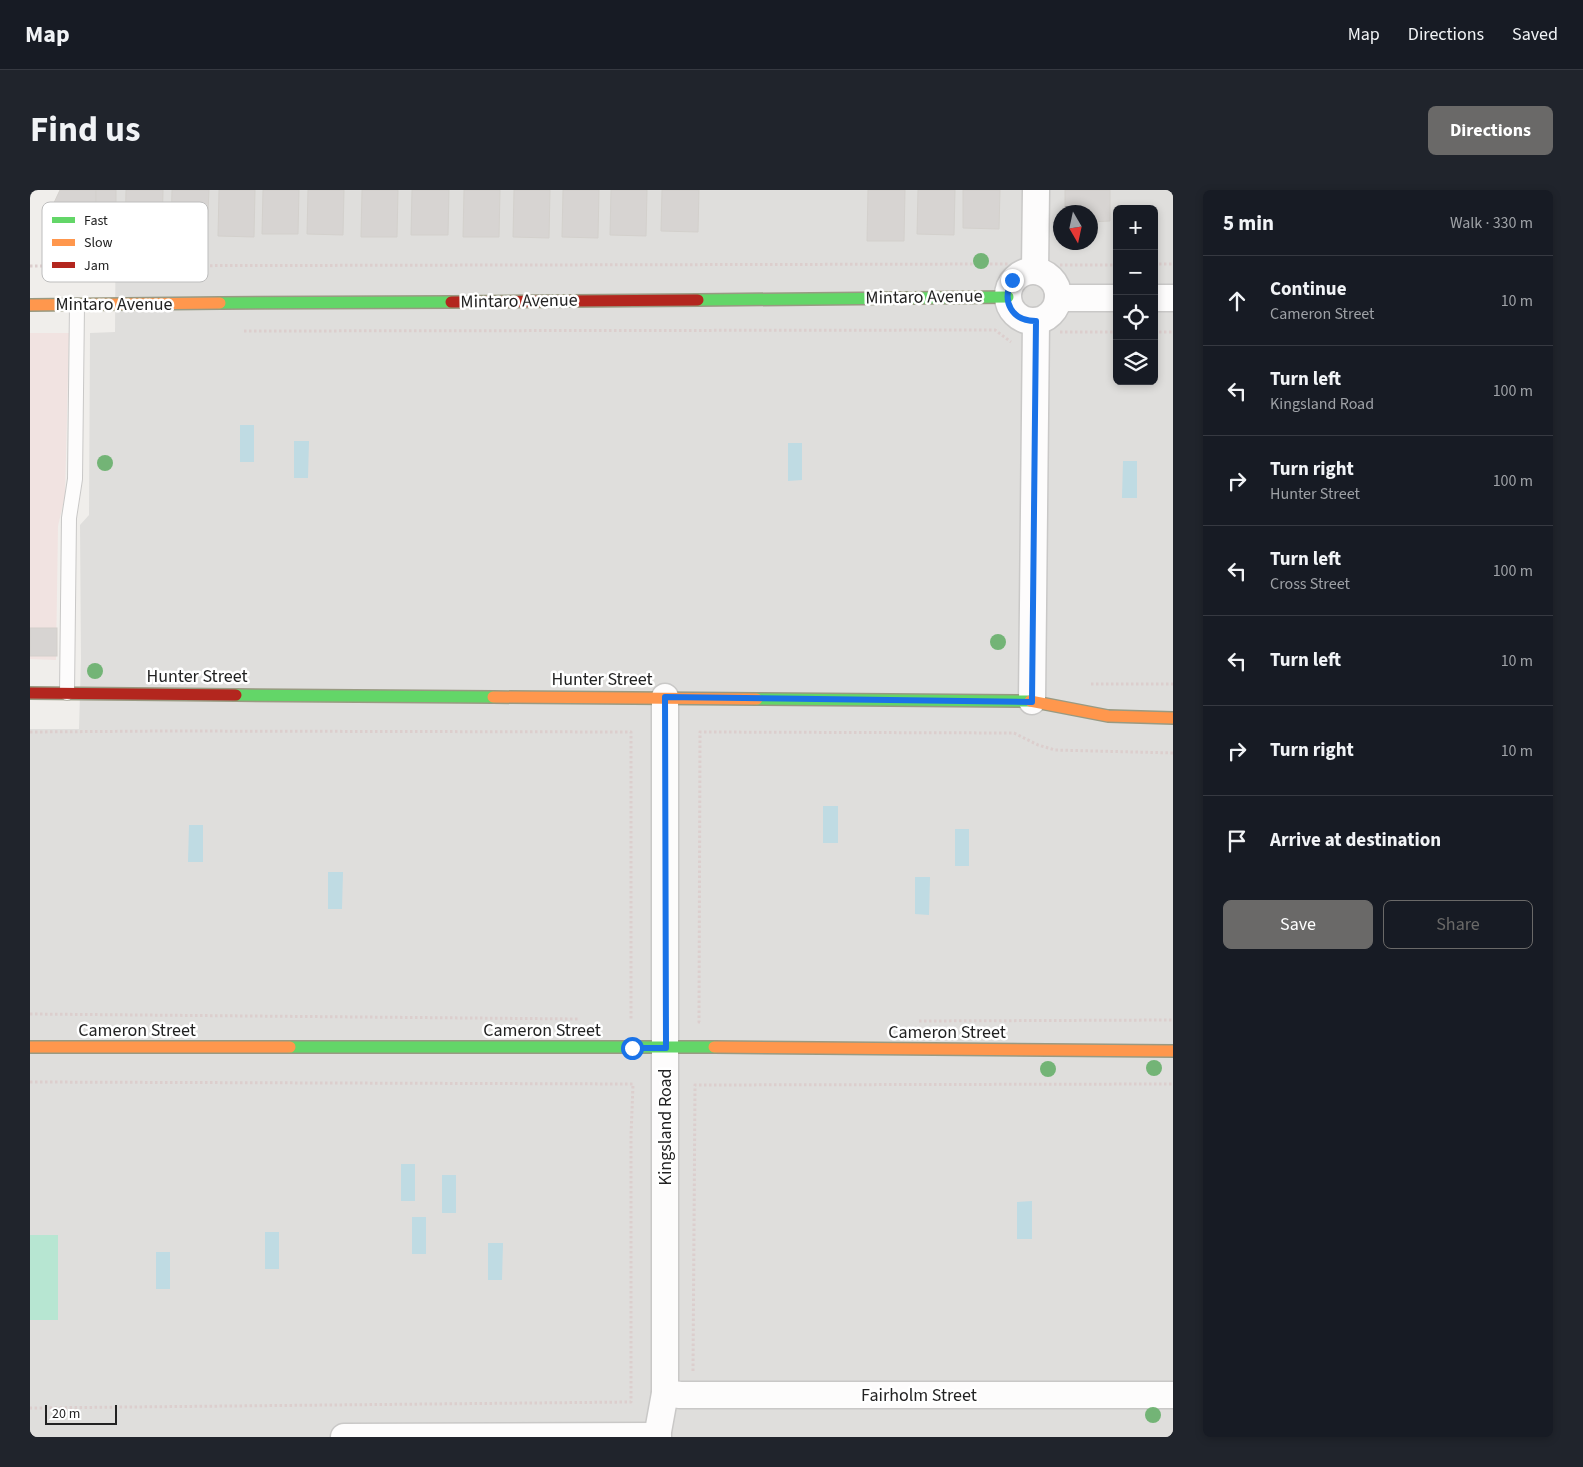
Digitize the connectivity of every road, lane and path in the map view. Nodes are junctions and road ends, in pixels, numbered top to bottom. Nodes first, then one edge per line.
1 (1036, 190) edge
2 (1008, 258) dead end
3 (1058, 258) dead end
4 (1113, 264) edge
5 (1158, 264) edge
6 (1173, 264) edge
7 (208, 266) edge
8 (1035, 270) junction
9 (1008, 297) junction
10 (1058, 298) junction
11 (1113, 298) edge
12 (1158, 298) edge
13 (1173, 298) edge
14 (30, 305) edge
15 (77, 305) junction
16 (1036, 321) junction
17 (236, 332) dead end
18 (1113, 332) edge
19 (1158, 332) edge
20 (1173, 332) edge
21 (1059, 339) dead end
22 (1014, 344) dead end
23 (1085, 684) dead end
24 (1173, 684) edge
25 (30, 693) edge
26 (67, 693) junction
27 (665, 697) junction
28 (1032, 702) junction
29 (1173, 718) edge
30 (30, 732) edge
31 (1173, 753) edge
32 (30, 1014) edge
33 (582, 1019) dead end
34 (622, 1019) dead end
35 (1173, 1020) edge
36 (916, 1021) dead end
37 (709, 1022) dead end
38 (30, 1047) edge
39 (666, 1048) junction
40 (1173, 1051) edge
41 (30, 1082) edge
42 (1173, 1084) edge
43 (702, 1372) dead end
44 (665, 1393) junction
45 (1173, 1395) edge
46 (30, 1408) edge
47 (658, 1436) edge
48 (344, 1437) edge

1 - 8 street
2 - 7 path
3 - 4 path
5 - 6 path
8 - 9 street
8 - 10 street
9 - 15 street, Mintaro Avenue
9 - 16 street
10 - 11 street
10 - 16 street
12 - 13 street
14 - 15 street, Mintaro Avenue
15 - 26 lane
16 - 28 street
17 - 22 path
18 - 21 path
19 - 20 path
23 - 24 path
25 - 26 street, Hunter Street
26 - 27 street, Hunter Street
27 - 28 street, Hunter Street
27 - 39 street, Kingsland Road
28 - 29 street, Hunter Street
30 - 34 path
31 - 37 path
32 - 33 path
35 - 36 path
38 - 39 street, Cameron Street
39 - 40 street, Cameron Street
39 - 44 street, Kingsland Road
41 - 46 path
42 - 43 path
44 - 45 street, Fairholm Street
44 - 47 street, Kingsland Road
47 - 48 street

